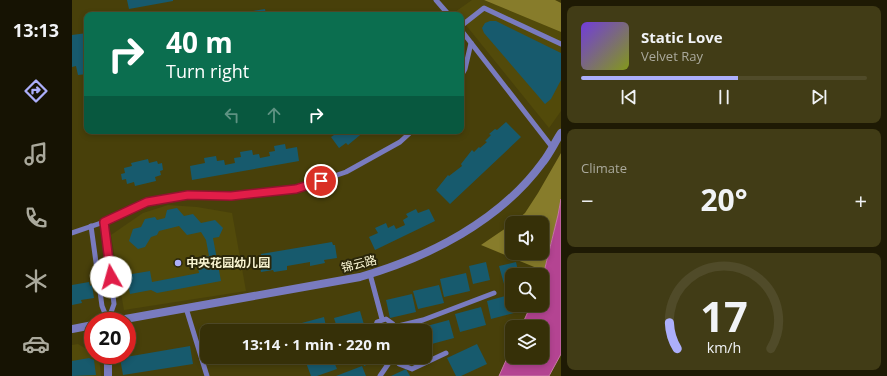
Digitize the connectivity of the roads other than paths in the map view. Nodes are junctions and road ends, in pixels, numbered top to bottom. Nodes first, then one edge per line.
1 (436, 0) edge
2 (446, 12) edge
3 (464, 24) edge
4 (464, 34) edge
5 (471, 43) junction
6 (561, 44) edge
7 (464, 71) edge
8 (561, 133) edge
9 (409, 134) edge
10 (552, 147) junction
11 (104, 222) junction
12 (91, 226) junction
13 (72, 233) edge
14 (370, 274) junction
15 (494, 293) dead end
16 (186, 308) junction
17 (104, 312) edge
18 (111, 312) edge
19 (136, 317) edge
20 (382, 319) junction
21 (376, 324) edge
22 (392, 324) edge
23 (410, 324) edge
24 (84, 327) edge
25 (72, 329) edge
26 (446, 353) dead end
27 (432, 360) edge
28 (108, 364) edge
29 (389, 364) edge
30 (399, 364) edge
31 (423, 364) edge
32 (108, 376) edge
33 (207, 376) edge
34 (380, 376) edge

1 - 2 lane
3 - 6 lane
4 - 5 lane
5 - 7 lane
5 - 10 lane
8 - 10 street, 锦云路
9 - 11 lane
10 - 14 street, 锦云路
11 - 12 lane
11 - 18 lane
12 - 13 lane
12 - 17 lane
14 - 16 street, 锦云路
14 - 20 lane
15 - 23 lane
16 - 19 street, 锦云路
16 - 33 lane
20 - 21 lane
20 - 22 lane
24 - 25 street
26 - 27 lane
28 - 32 street
29 - 34 lane
30 - 31 lane

